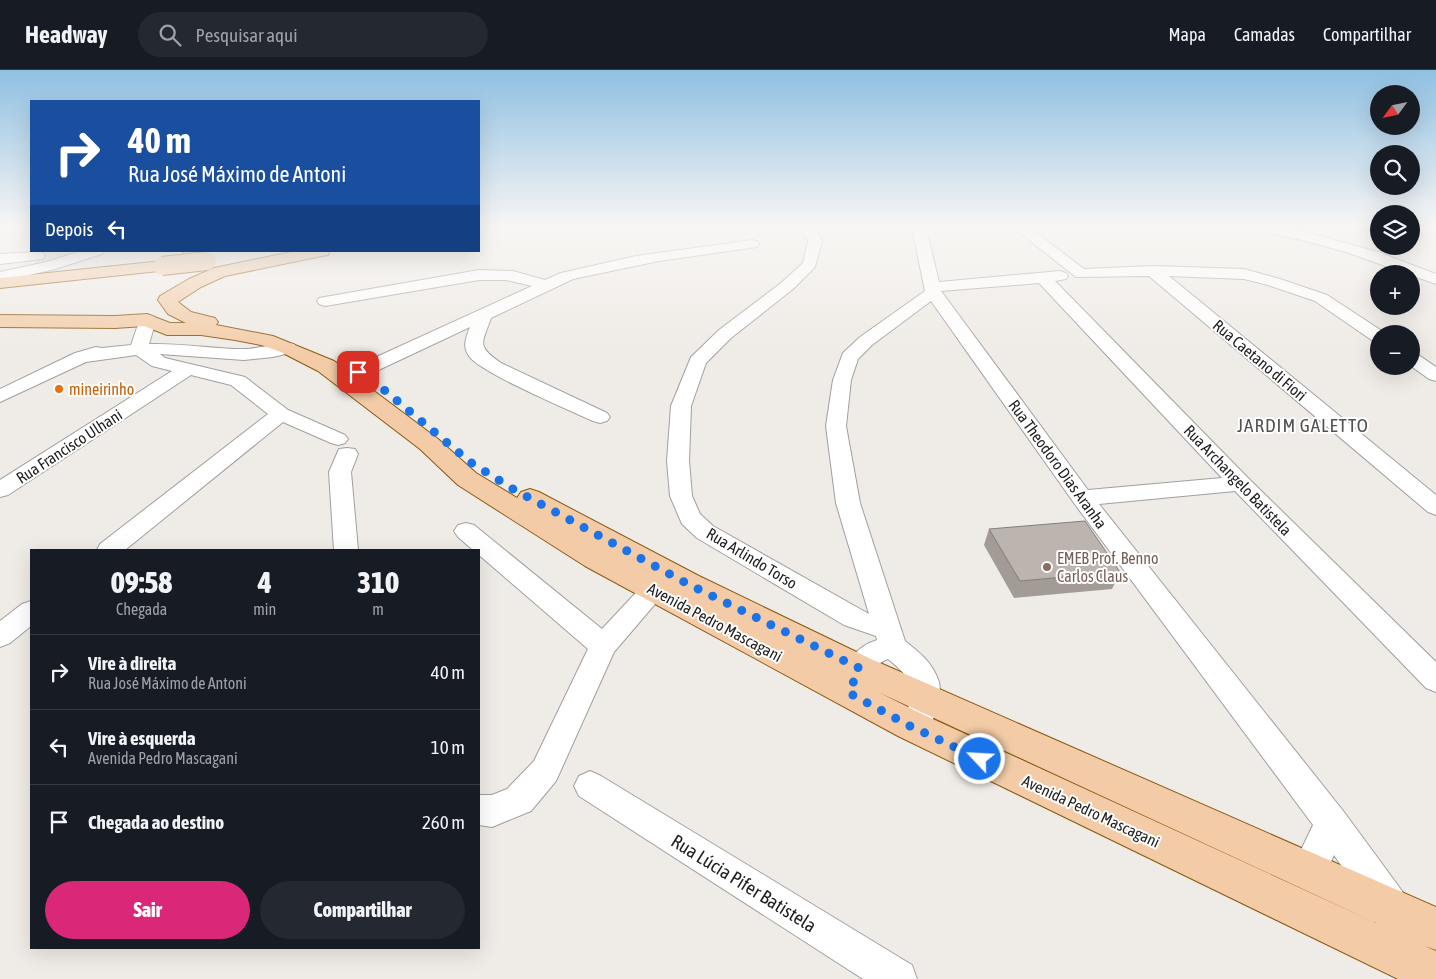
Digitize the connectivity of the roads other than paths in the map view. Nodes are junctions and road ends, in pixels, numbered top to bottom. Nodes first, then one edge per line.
1 (30, 270) edge
2 (99, 270) edge
3 (180, 270) edge
4 (189, 270) edge
5 (228, 270) edge
6 (588, 270) edge
7 (803, 270) edge
8 (930, 270) edge
9 (1076, 270) edge
10 (1414, 270) edge
11 (1153, 271) junction
12 (1081, 274) junction
13 (0, 277) edge
14 (1044, 278) junction
15 (1436, 279) edge
16 (0, 284) edge
17 (547, 286) junction
18 (937, 296) junction
19 (325, 301) dead end
20 (0, 309) edge
21 (483, 315) junction
22 (0, 320) edge
23 (154, 325) junction
24 (1370, 331) edge
25 (195, 340) junction
26 (289, 344) junction
27 (1420, 364) edge
28 (188, 369) junction
29 (1436, 375) edge
30 (351, 376) junction
31 (0, 396) edge
32 (281, 414) junction
33 (600, 417) dead end
34 (1436, 482) edge
35 (1240, 483) junction
36 (1409, 484) junction
37 (0, 490) edge
38 (1082, 498) junction
39 (1436, 507) edge
40 (466, 531) dead end
41 (110, 549) edge
42 (346, 549) edge
43 (654, 590) junction
44 (30, 612) edge
45 (0, 636) edge
46 (890, 637) junction
47 (603, 646) junction
48 (1436, 680) edge
49 (854, 681) junction
50 (926, 697) junction
51 (910, 726) junction
52 (590, 786) dead end
53 (480, 810) edge
54 (1332, 824) junction
55 (1309, 871) junction
56 (1393, 910) junction
57 (1436, 929) edge
58 (1436, 974) edge
59 (898, 979) edge

1 - 13 street
2 - 16 main road
3 - 23 main road
4 - 23 main road
5 - 23 main road
6 - 17 street
7 - 46 street, Rua Arlindo Torso
8 - 18 street
9 - 12 street
10 - 15 street
11 - 12 street
11 - 24 street
11 - 36 street, Rua Caetano di Fiori
12 - 14 street
14 - 18 street
14 - 35 street, Rua Archangelo Batistela
17 - 19 street
17 - 21 street
18 - 38 street, Rua Theodoro Dias Aranha
18 - 46 street
20 - 23 main road, Avenida Pedro Mascagani
21 - 30 street
21 - 33 street
22 - 23 main road, Avenida Pedro Mascagani
23 - 25 street
23 - 25 street
23 - 26 main road, Avenida Pedro Mascagani
23 - 26 main road, Avenida Pedro Mascagani
23 - 28 street
23 - 31 street
25 - 26 street
26 - 30 main road, Avenida Pedro Mascagani
27 - 29 street
28 - 32 street
28 - 37 street, Rua Francisco Ulhani
30 - 43 main road, Avenida Pedro Mascagani
30 - 49 main road, Avenida Pedro Mascagani
32 - 41 street
32 - 42 street
34 - 36 street
35 - 38 street
35 - 48 street, Rua Archangelo Batistela
36 - 39 street, Rua Caetano di Fiori
38 - 54 street, Rua Theodoro Dias Aranha
40 - 47 street
43 - 47 street
43 - 49 main road, Avenida Pedro Mascagani
44 - 45 street
46 - 49 street
46 - 50 street
47 - 53 street
49 - 50 main road, Avenida Pedro Mascagani
49 - 51 main road, Avenida Pedro Mascagani
50 - 51 street
50 - 55 main road, Avenida Pedro Mascagani
51 - 58 main road, Avenida Pedro Mascagani
52 - 59 street, Rua Lúcia Pifer Batistela
54 - 55 street
54 - 56 street, Rua Theodoro Dias Aranha
55 - 56 main road, Avenida Pedro Mascagani
56 - 57 main road, Avenida Pedro Mascagani

